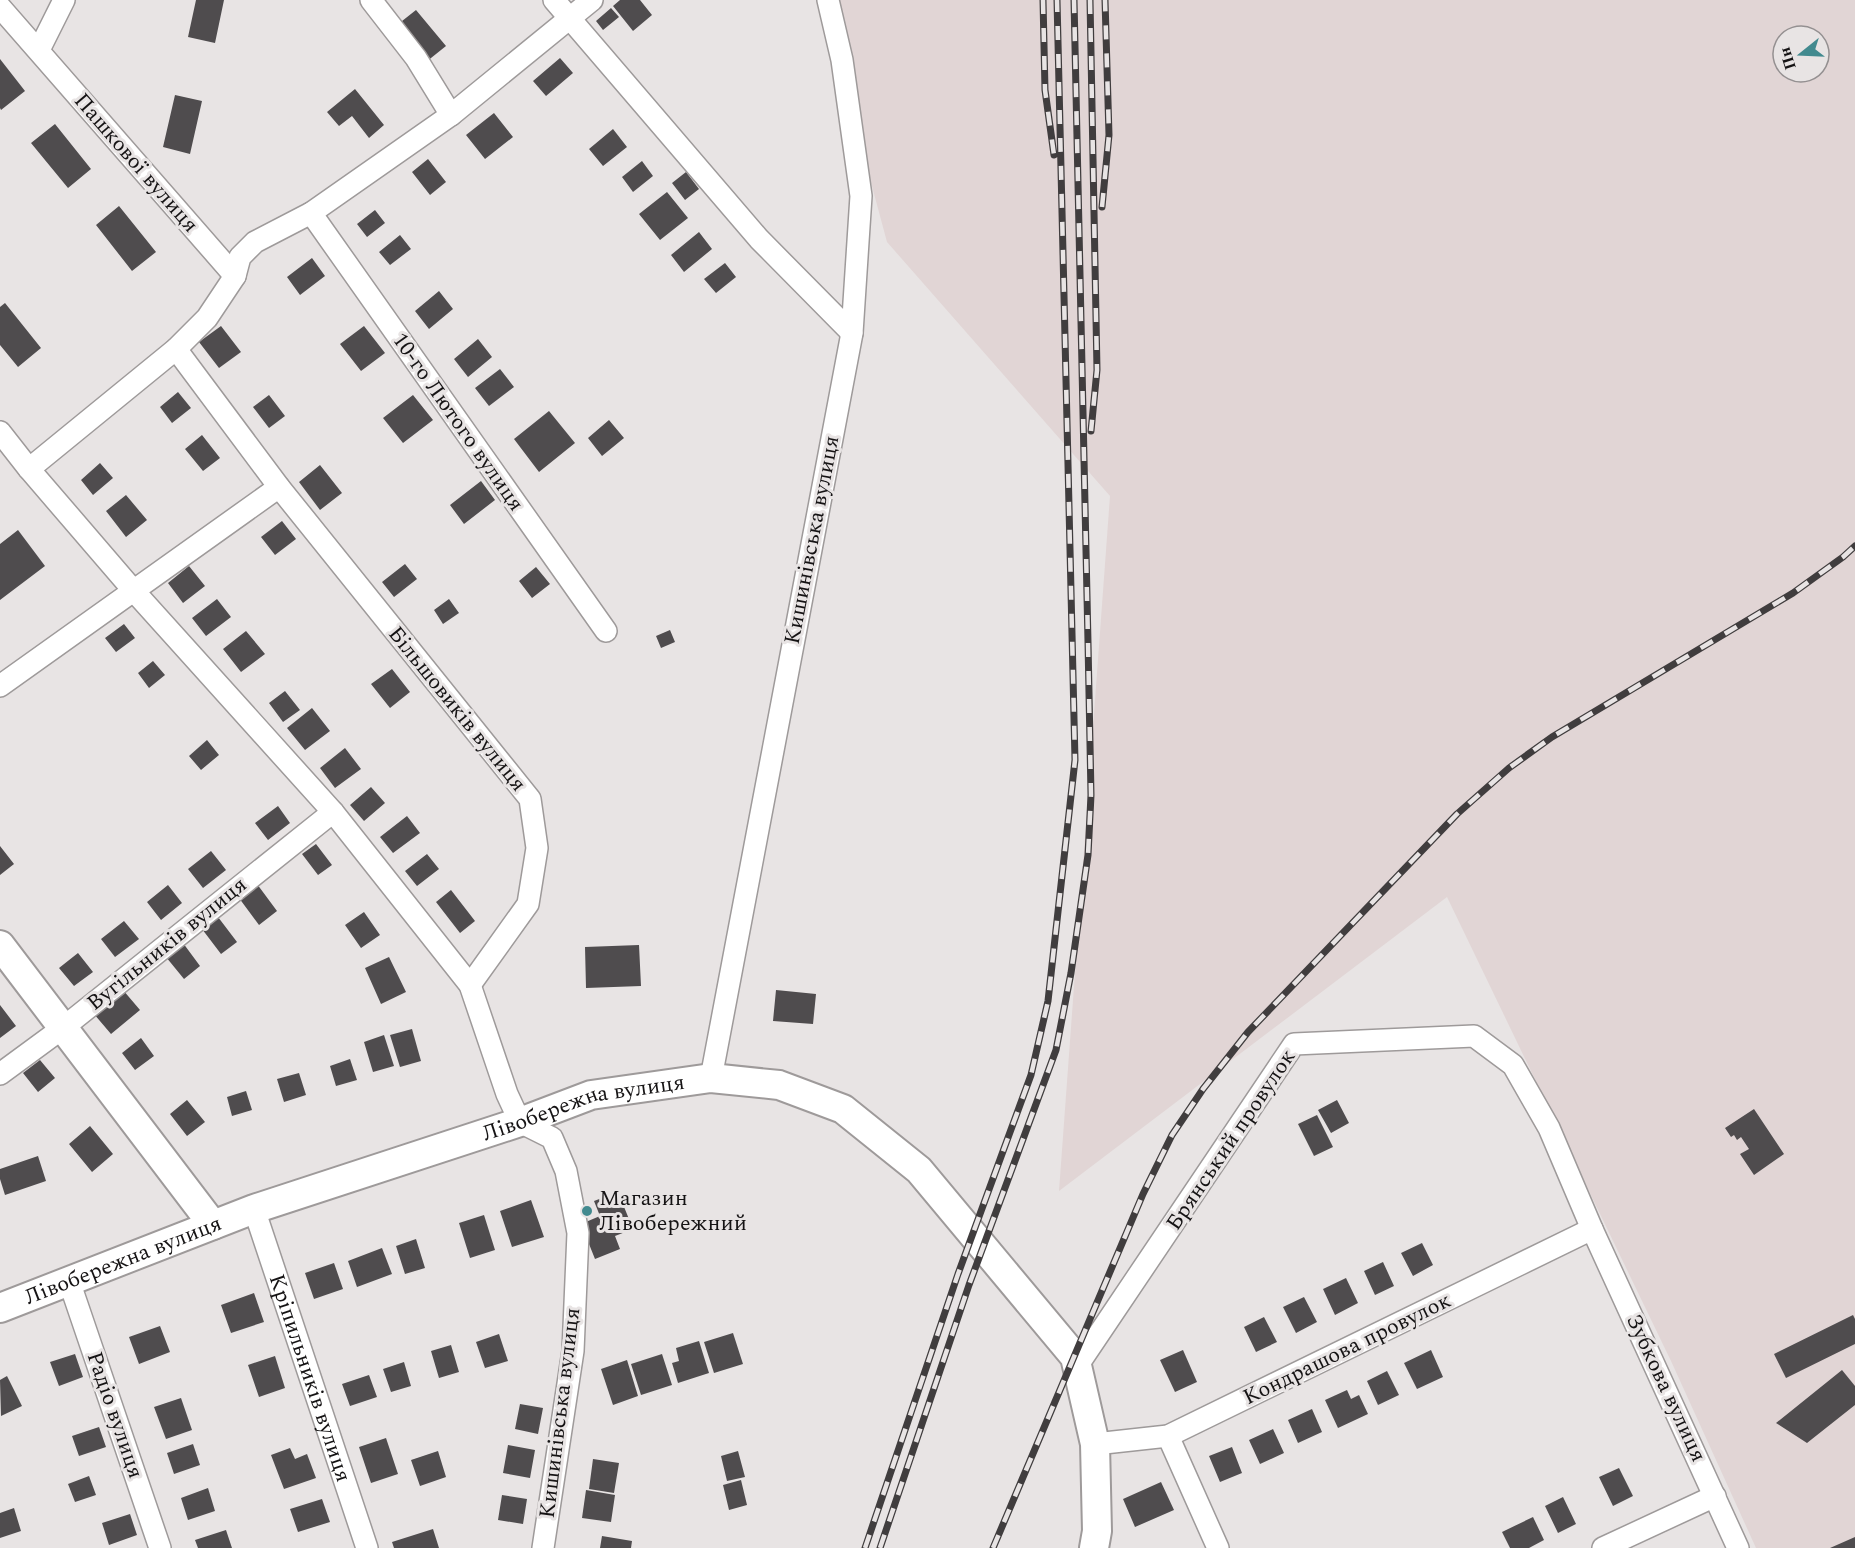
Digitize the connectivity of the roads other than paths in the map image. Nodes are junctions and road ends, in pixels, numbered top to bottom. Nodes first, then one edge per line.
1 (64, 0) edge
2 (371, 0) edge
3 (554, 0) edge
4 (592, 0) edge
5 (828, 0) edge
6 (0, 7) edge
7 (569, 19) junction
8 (39, 50) junction
9 (451, 115) junction
10 (311, 213) junction
11 (235, 276) junction
12 (852, 333) junction
13 (176, 349) junction
14 (0, 432) edge
15 (29, 469) junction
16 (279, 487) junction
17 (133, 590) junction
18 (606, 631) dead end
19 (0, 686) edge
20 (333, 812) junction
21 (0, 945) edge
22 (470, 985) junction
23 (64, 1027) junction
24 (0, 1074) edge
25 (711, 1078) junction
26 (520, 1122) junction
27 (254, 1209) junction
28 (213, 1225) junction
29 (1592, 1228) junction
30 (69, 1281) junction
31 (0, 1308) edge
32 (1078, 1365) junction
33 (1168, 1436) junction
34 (1095, 1444) junction
35 (1716, 1496) junction
36 (160, 1548) edge
37 (367, 1548) edge
38 (543, 1548) edge
39 (1094, 1548) edge
40 (1218, 1548) edge
41 (1603, 1548) edge
42 (1738, 1548) edge

1 - 8 street
2 - 9 street
3 - 7 street
4 - 7 street
5 - 12 street, Кишинівська вулиця
6 - 8 street, Пашкової вулиця
7 - 9 street
7 - 12 street
8 - 11 street, Пашкової вулиця
9 - 10 street
10 - 11 street
10 - 18 street, 10-го Лютого вулиця
11 - 13 street
12 - 25 street, Кишинівська вулиця
13 - 15 street
13 - 16 street, Більшовиків вулиця
14 - 15 street
15 - 17 street
16 - 17 street
16 - 22 street, Більшовиків вулиця
17 - 19 street
17 - 20 street
20 - 22 street
20 - 23 street, Вугільників вулиця
21 - 23 main road
22 - 26 street
23 - 24 street, Вугільників вулиця
23 - 28 main road
25 - 26 main road, Лівобережна вулиця
25 - 32 main road, Лівобережна вулиця
26 - 27 main road, Лівобережна вулиця
26 - 38 street, Кишинівська вулиця
27 - 28 main road, Лівобережна вулиця
27 - 37 street, Кріпильників вулиця
28 - 30 main road, Лівобережна вулиця
29 - 32 street, Брянський провулок
29 - 33 street, Кондрашова провулок
29 - 35 street, Зубкова вулиця
30 - 31 main road, Лівобережна вулиця
30 - 36 street, Радіо вулиця
32 - 34 main road
33 - 34 street, Кондрашова провулок
33 - 40 street
34 - 39 main road
35 - 41 street
35 - 42 street, Зубкова вулиця

